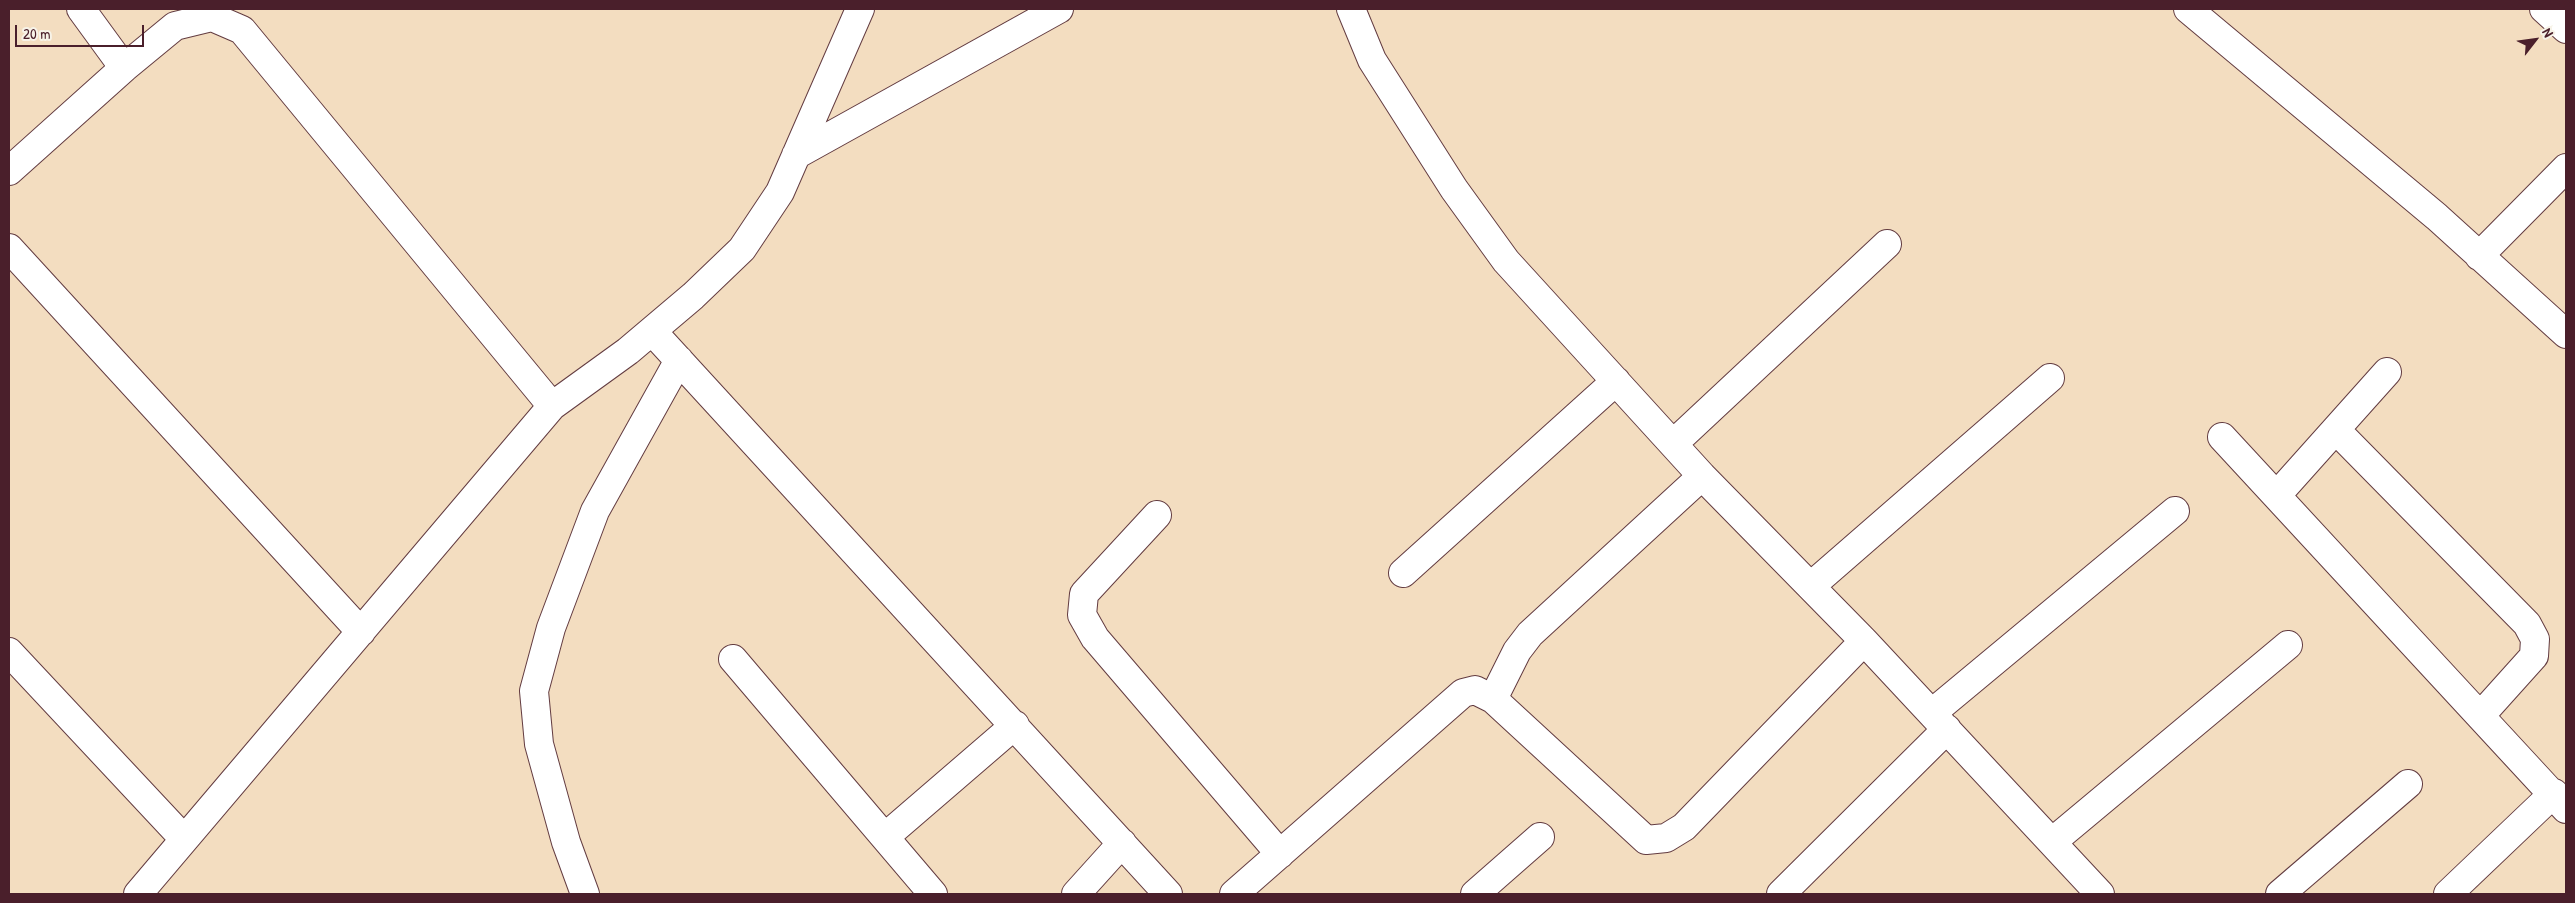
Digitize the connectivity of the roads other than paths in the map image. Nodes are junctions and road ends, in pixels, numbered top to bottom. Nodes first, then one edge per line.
1 (81, 9) edge
2 (860, 9) edge
3 (1059, 9) edge
4 (1351, 9) edge
5 (2188, 9) edge
6 (2544, 9) edge
7 (2566, 29) edge
8 (124, 68) junction
9 (796, 155) junction
10 (2566, 168) edge
11 (9, 171) edge
12 (1887, 244) dead end
13 (9, 248) edge
14 (2480, 256) junction
15 (652, 331) junction
16 (2566, 334) edge
17 (680, 360) junction
18 (2387, 372) dead end
19 (2050, 378) dead end
20 (1616, 381) junction
21 (552, 406) junction
22 (2336, 430) junction
23 (2222, 437) dead end
24 (1673, 444) junction
25 (1702, 476) junction
26 (2277, 495) junction
27 (2175, 511) dead end
28 (1157, 515) dead end
29 (1402, 573) dead end
30 (1811, 586) junction
31 (360, 632) junction
32 (1864, 641) junction
33 (2288, 645) dead end
34 (9, 652) edge
35 (733, 659) dead end
36 (1493, 700) junction
37 (2481, 715) junction
38 (1939, 721) junction
39 (1015, 725) junction
40 (2408, 784) dead end
41 (2560, 801) edge
42 (885, 837) junction
43 (1540, 837) dead end
44 (184, 839) junction
45 (2052, 842) junction
46 (1122, 843) junction
47 (1280, 854) junction
48 (138, 894) edge
49 (585, 894) edge
50 (933, 894) edge
51 (1076, 894) edge
52 (1168, 894) edge
53 (1234, 894) edge
54 (1475, 894) edge
55 (1781, 894) edge
56 (2100, 894) edge
57 (2280, 894) edge
58 (2448, 894) edge

1 - 8 street
2 - 9 street
3 - 9 street
4 - 20 street
5 - 14 street
6 - 7 street
8 - 11 street
8 - 21 street
9 - 15 street
10 - 14 street
12 - 24 street
13 - 31 street
14 - 16 street
15 - 17 street
15 - 21 street
17 - 39 street
17 - 49 street
18 - 22 street
19 - 30 street
20 - 24 street
20 - 29 street
21 - 31 street
22 - 26 street
22 - 37 street
23 - 26 street
24 - 25 street
25 - 30 street
25 - 36 street
26 - 37 street
27 - 38 street
28 - 47 street
30 - 32 street
31 - 44 street
32 - 36 street
32 - 38 street
33 - 45 street
34 - 44 street
35 - 42 street
36 - 47 street
37 - 41 street
38 - 45 street
38 - 55 street
39 - 42 street
39 - 46 street
40 - 57 street
41 - 58 street
42 - 50 street
43 - 54 street
44 - 48 street
45 - 56 street
46 - 51 street
46 - 52 street
47 - 53 street

